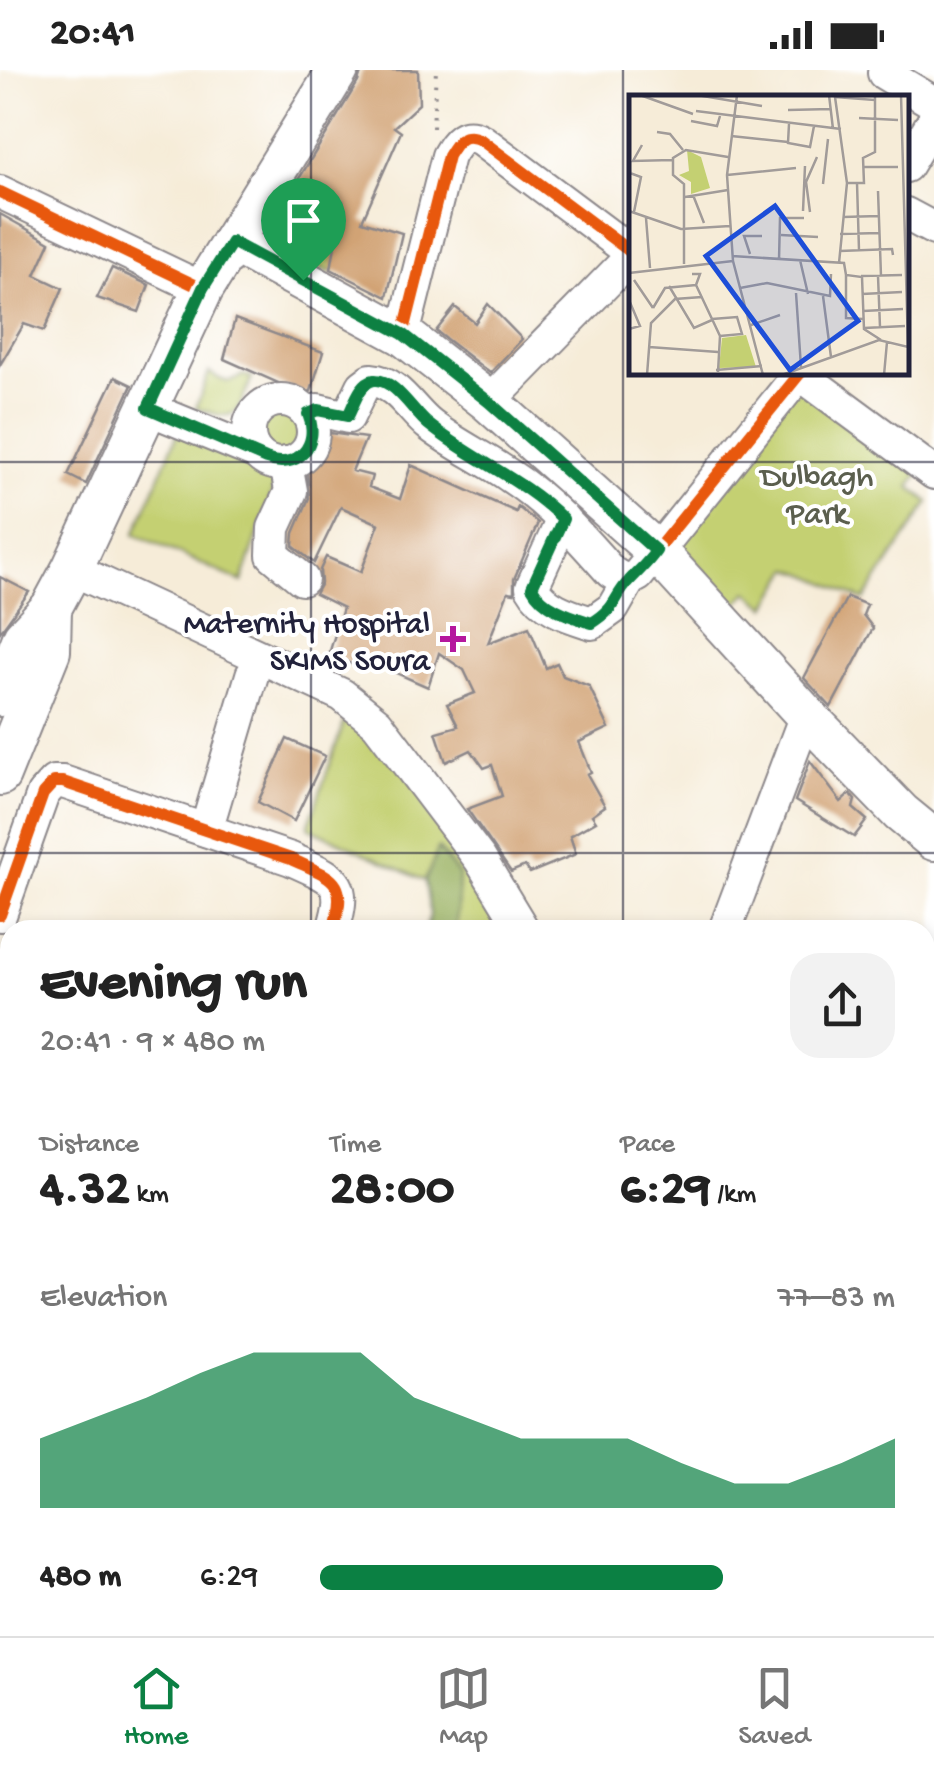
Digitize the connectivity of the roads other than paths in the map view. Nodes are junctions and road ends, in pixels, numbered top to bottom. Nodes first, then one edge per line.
1 (338, 70) edge
2 (884, 72) dead end
3 (934, 103) edge
4 (934, 120) edge
5 (909, 161) edge
6 (0, 192) edge
7 (909, 216) edge
8 (934, 228) edge
9 (232, 242) junction
10 (629, 252) edge
11 (629, 257) edge
12 (203, 288) junction
13 (403, 334) junction
14 (799, 375) edge
15 (804, 375) edge
16 (489, 402) junction
17 (148, 408) junction
18 (308, 414) junction
19 (271, 458) junction
20 (934, 474) edge
21 (563, 519) junction
22 (643, 566) junction
23 (72, 569) junction
24 (302, 579) dead end
25 (51, 608) junction
26 (252, 676) dead end
27 (0, 696) edge
28 (806, 714) junction
29 (0, 775) edge
30 (206, 830) junction
31 (934, 840) edge
32 (0, 915) edge
33 (336, 920) edge
34 (517, 920) edge
35 (730, 920) edge

1 - 9 main road
2 - 3 street
4 - 5 street
6 - 12 street
7 - 8 street
9 - 12 main road
9 - 13 main road
10 - 13 street
11 - 16 street
12 - 17 main road
13 - 16 main road
14 - 22 street
15 - 20 street
16 - 22 main road
17 - 19 street
17 - 23 main road
18 - 19 street
18 - 19 street
18 - 21 street
19 - 24 street
21 - 22 street
21 - 22 street
22 - 28 main road
23 - 25 main road
23 - 34 street
25 - 27 main road
25 - 29 main road
26 - 30 street
28 - 31 main road
28 - 35 street
30 - 32 street
30 - 33 street

